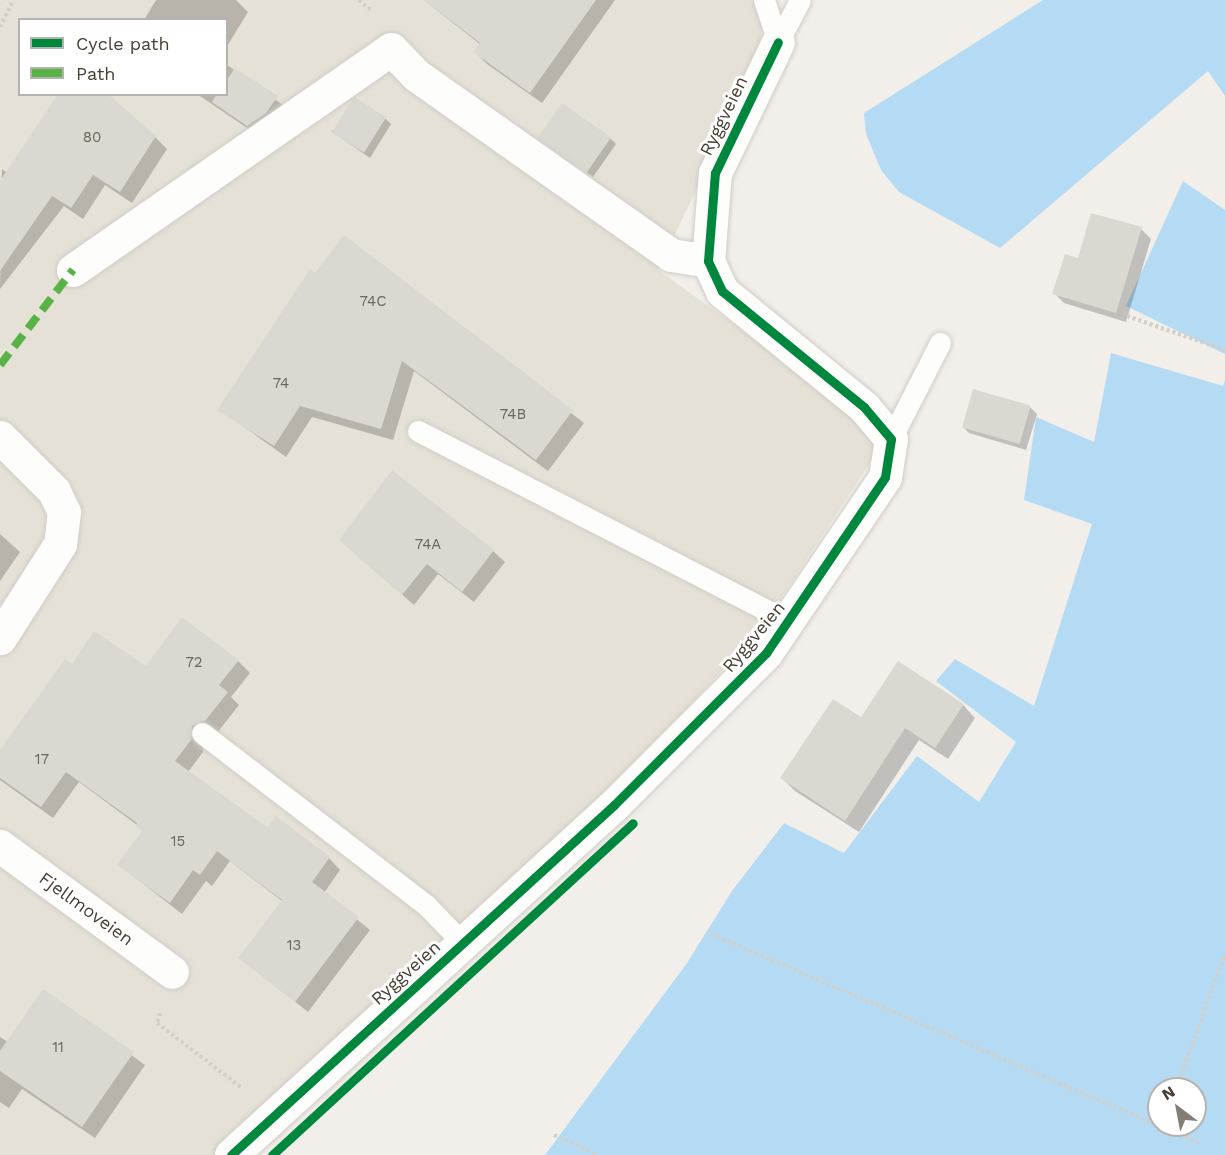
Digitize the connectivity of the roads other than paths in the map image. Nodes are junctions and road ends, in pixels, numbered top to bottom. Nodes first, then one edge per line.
1 (764, 0) edge
2 (800, 0) edge
3 (778, 42) junction
4 (708, 261) junction
5 (73, 270) dead end
6 (940, 343) dead end
7 (418, 431) dead end
8 (0, 437) edge
9 (891, 439) junction
10 (790, 622) junction
11 (0, 638) edge
12 (202, 733) dead end
13 (0, 846) edge
14 (463, 943) junction
15 (172, 972) road end
16 (231, 1155) edge

1 - 3 lane
2 - 3 lane
3 - 4 street, Ryggveien
4 - 5 street
4 - 9 street, Ryggveien
6 - 9 lane
7 - 10 lane
8 - 11 street
9 - 10 street, Ryggveien
10 - 14 street, Ryggveien
12 - 14 lane
13 - 15 street, Fjellmoveien
14 - 16 street, Ryggveien

